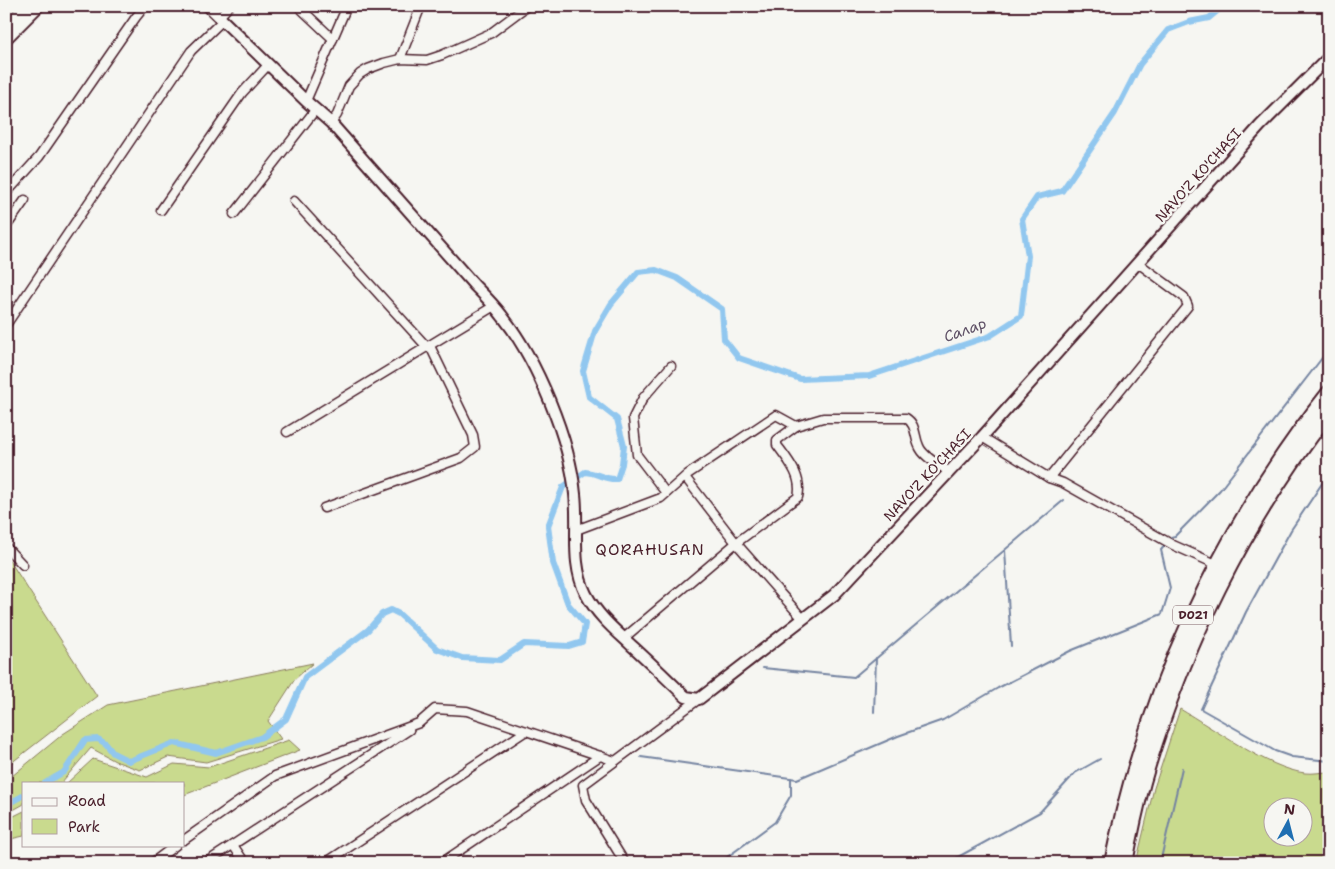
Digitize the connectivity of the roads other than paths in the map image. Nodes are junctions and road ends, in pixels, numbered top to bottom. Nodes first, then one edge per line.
1 (26, 6) edge
2 (38, 6) edge
3 (145, 6) edge
4 (208, 6) edge
5 (229, 6) edge
6 (298, 6) edge
7 (347, 6) edge
8 (421, 6) edge
9 (528, 6) edge
10 (220, 19) junction
11 (6, 26) edge
12 (6, 38) edge
13 (333, 39) junction
14 (1329, 57) edge
15 (400, 59) junction
16 (268, 64) junction
17 (306, 101) junction
18 (316, 109) junction
19 (331, 122) junction
20 (10, 189) dead end
21 (25, 200) dead end
22 (294, 201) dead end
23 (161, 210) dead end
24 (234, 214) dead end
25 (6, 226) edge
26 (1138, 263) junction
27 (494, 306) junction
28 (6, 325) edge
29 (428, 346) junction
30 (671, 366) dead end
31 (1329, 393) edge
32 (1329, 412) edge
33 (796, 426) junction
34 (287, 432) dead end
35 (982, 437) junction
36 (949, 472) junction
37 (684, 477) junction
38 (1049, 478) junction
39 (666, 493) junction
40 (324, 508) dead end
41 (576, 530) junction
42 (736, 543) junction
43 (6, 547) edge
44 (23, 565) dead end
45 (1218, 565) junction
46 (803, 619) junction
47 (624, 638) junction
48 (686, 697) junction
49 (699, 699) junction
50 (685, 709) junction
51 (419, 723) junction
52 (526, 731) junction
53 (600, 756) junction
54 (615, 761) junction
55 (185, 839) edge
56 (233, 845) junction
57 (175, 846) edge
58 (152, 863) edge
59 (205, 863) edge
60 (245, 863) edge
61 (324, 863) edge
62 (441, 863) edge
63 (625, 863) edge
64 (1112, 863) edge
65 (1125, 863) edge

1 - 11 main road
2 - 12 main road
3 - 20 street
4 - 10 street
5 - 10 street
6 - 13 street
7 - 13 street
8 - 15 street
9 - 15 street
10 - 16 street
10 - 28 street
13 - 17 street
14 - 26 street, NAVO'Z KO'CHASI
15 - 19 street
16 - 17 street
16 - 23 street
17 - 18 street
18 - 19 street
18 - 24 street
19 - 27 street
21 - 25 street
22 - 29 street
26 - 35 street, NAVO'Z KO'CHASI
26 - 38 street
27 - 29 street
27 - 41 street
29 - 34 street
29 - 40 street
30 - 39 street
31 - 45 highway, D021
32 - 65 highway, D021
33 - 36 street
33 - 37 street
33 - 42 street
35 - 36 street, NAVO'Z KO'CHASI
35 - 38 street
36 - 46 street, NAVO'Z KO'CHASI
37 - 39 street
37 - 42 street
38 - 45 street
39 - 41 street
41 - 47 street
42 - 46 street
42 - 47 street
43 - 44 street
45 - 64 highway, D021
46 - 49 street, NAVO'Z KO'CHASI
47 - 48 street
48 - 49 street
48 - 50 street
49 - 50 street
50 - 54 street
51 - 52 street
51 - 55 street
51 - 56 street
52 - 53 street
52 - 61 street
53 - 54 street
53 - 62 street
54 - 63 street
56 - 59 street
56 - 60 street
57 - 58 street

